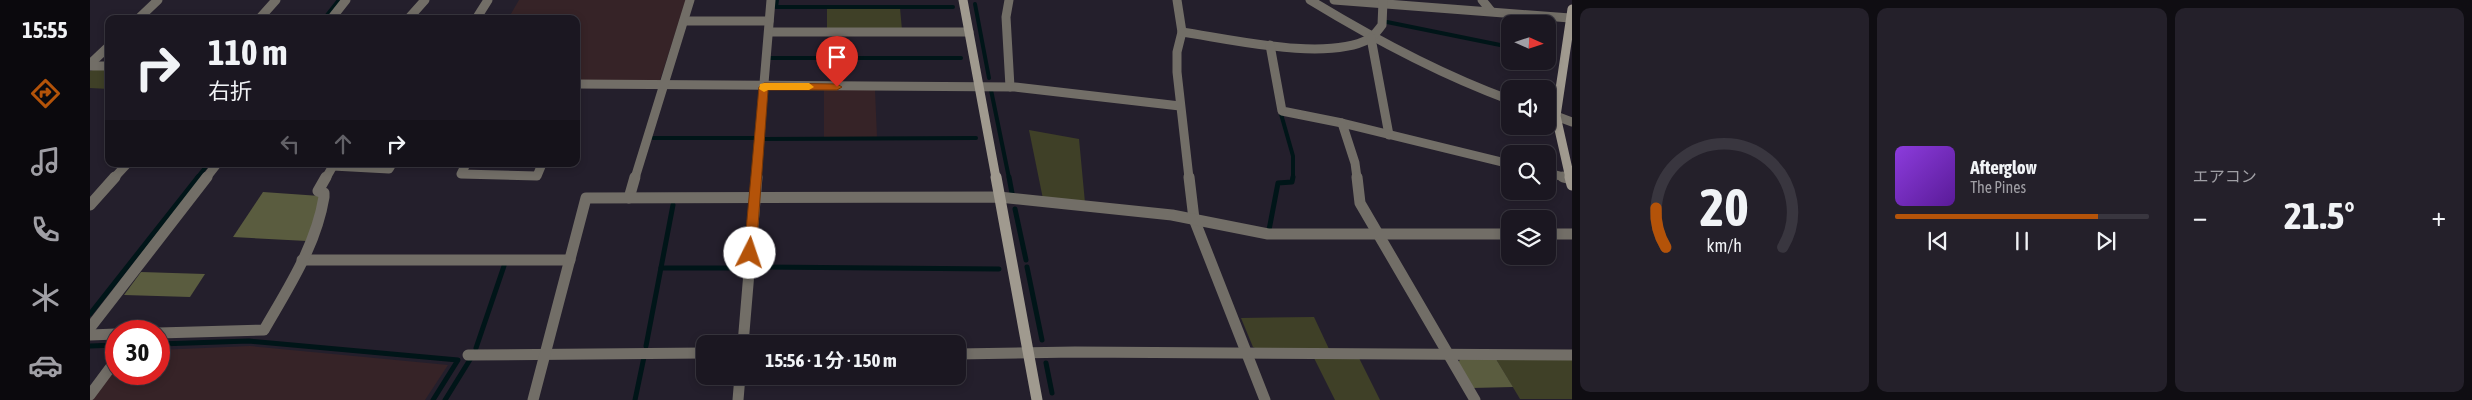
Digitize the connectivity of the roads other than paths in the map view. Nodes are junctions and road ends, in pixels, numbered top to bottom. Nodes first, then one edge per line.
1 (158, 0) edge
2 (276, 0) edge
3 (346, 0) edge
4 (425, 0) edge
5 (488, 0) edge
6 (690, 0) edge
7 (771, 0) edge
8 (963, 0) edge
9 (1009, 0) edge
10 (1177, 0) edge
11 (1310, 0) edge
12 (1334, 0) edge
13 (1482, 0) edge
14 (1383, 3) edge
15 (1572, 8) edge
16 (1491, 11) junction
17 (142, 15) edge
18 (263, 15) edge
19 (334, 15) edge
20 (412, 15) edge
21 (479, 15) edge
22 (1570, 18) junction
23 (684, 21) junction
24 (770, 21) junction
25 (769, 32) junction
26 (969, 32) junction
27 (1182, 32) junction
28 (1371, 38) junction
29 (1270, 45) junction
30 (105, 50) edge
31 (1568, 55) edge
32 (90, 65) edge
33 (105, 66) edge
34 (580, 84) edge
35 (663, 86) junction
36 (764, 87) junction
37 (979, 87) junction
38 (1010, 87) junction
39 (1501, 97) edge
40 (1556, 100) edge
41 (1180, 106) junction
42 (1556, 116) edge
43 (1572, 122) edge
44 (1342, 123) junction
45 (1556, 129) edge
46 (1389, 135) junction
47 (1501, 162) edge
48 (124, 167) edge
49 (214, 167) edge
50 (333, 167) edge
51 (362, 167) edge
52 (390, 167) edge
53 (464, 167) edge
54 (541, 167) edge
55 (1556, 176) edge
56 (1571, 182) edge
57 (999, 197) junction
58 (629, 198) junction
59 (754, 198) junction
60 (90, 205) edge
61 (1194, 219) junction
62 (1501, 234) edge
63 (1556, 234) edge
64 (1572, 234) edge
65 (1377, 235) junction
66 (302, 260) junction
67 (570, 260) junction
68 (90, 328) edge
69 (170, 333) edge
70 (105, 334) edge
71 (90, 335) edge
72 (744, 335) edge
73 (696, 353) edge
74 (1246, 353) junction
75 (546, 354) junction
76 (966, 354) edge
77 (1028, 354) junction
78 (468, 355) dead end
79 (1448, 355) junction
80 (1572, 355) edge
81 (105, 375) edge
82 (739, 385) edge
83 (90, 395) edge
84 (532, 400) edge
85 (738, 400) edge
86 (1037, 400) edge
87 (1265, 400) edge
88 (1475, 400) edge

1 - 17 street
2 - 18 street
3 - 19 street
4 - 20 street
5 - 21 street
6 - 23 street
7 - 24 street
8 - 26 street
9 - 38 street
10 - 27 street
11 - 28 street
12 - 14 street
13 - 16 street
14 - 16 street
14 - 28 street
15 - 22 street
16 - 22 street
22 - 31 street
23 - 24 street
23 - 35 street
24 - 25 street
25 - 26 street
25 - 36 street
26 - 37 street
27 - 29 street
27 - 41 street
28 - 29 street
28 - 39 street
28 - 46 street
29 - 44 street
30 - 32 street
31 - 40 street
32 - 33 street
34 - 35 street
35 - 36 street
35 - 58 street
36 - 37 street
36 - 59 street
37 - 38 street
37 - 57 street
38 - 41 street
41 - 61 street
42 - 43 street
44 - 46 street
44 - 65 street
45 - 56 street
46 - 47 street
48 - 60 street
49 - 68 street
50 - 66 street
51 - 52 street
53 - 54 street
55 - 56 street
57 - 59 street
57 - 61 street
57 - 77 street
58 - 59 street
58 - 67 street
59 - 72 street
61 - 65 street
61 - 74 street
62 - 65 street
63 - 64 street
65 - 79 street
66 - 67 street
66 - 69 street
67 - 75 street
70 - 71 street
73 - 75 street
74 - 77 street
74 - 79 street
74 - 87 street
75 - 78 street
75 - 84 street
76 - 77 street
77 - 86 street
79 - 80 street
79 - 88 street
81 - 83 street
82 - 85 street

